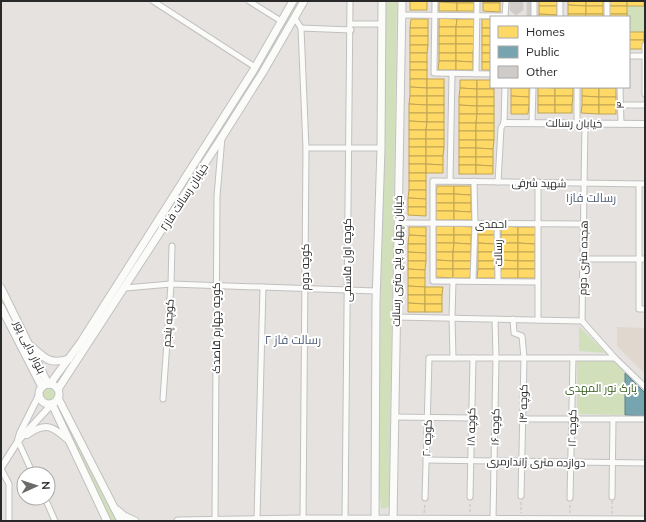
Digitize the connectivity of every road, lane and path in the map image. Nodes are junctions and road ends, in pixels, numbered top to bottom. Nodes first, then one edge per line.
1 (153, 1) edge
2 (249, 1) edge
3 (293, 1) edge
4 (304, 1) edge
5 (350, 1) edge
6 (382, 1) edge
7 (402, 1) edge
8 (435, 1) edge
9 (477, 1) edge
10 (506, 1) edge
11 (534, 1) edge
12 (560, 1) edge
13 (607, 1) edge
14 (401, 15) junction
15 (435, 16) junction
16 (477, 16) junction
17 (490, 16) edge
18 (505, 16) edge
19 (534, 16) edge
20 (560, 16) edge
21 (607, 16) edge
22 (294, 17) junction
23 (283, 18) junction
24 (351, 24) junction
25 (381, 24) junction
26 (301, 28) junction
27 (351, 30) junction
28 (645, 45) edge
29 (630, 56) edge
30 (645, 56) edge
31 (255, 67) junction
32 (263, 72) junction
33 (452, 74) junction
34 (476, 74) junction
35 (490, 74) edge
36 (505, 88) edge
37 (533, 88) edge
38 (577, 88) edge
39 (620, 88) edge
40 (645, 94) edge
41 (625, 105) dead end
42 (645, 105) edge
43 (532, 122) junction
44 (576, 122) junction
45 (504, 123) junction
46 (585, 123) junction
47 (620, 124) junction
48 (645, 124) edge
49 (222, 137) junction
50 (306, 148) junction
51 (381, 148) junction
52 (348, 149) junction
53 (189, 171) junction
54 (197, 176) junction
55 (450, 181) junction
56 (474, 181) junction
57 (498, 182) junction
58 (538, 182) junction
59 (584, 183) junction
60 (639, 184) junction
61 (645, 184) edge
62 (398, 223) junction
63 (433, 224) junction
64 (475, 224) junction
65 (498, 224) junction
66 (538, 224) junction
67 (583, 224) junction
68 (172, 246) dead end
69 (583, 259) junction
70 (639, 259) junction
71 (645, 259) edge
72 (453, 281) junction
73 (473, 281) junction
74 (498, 282) junction
75 (538, 282) junction
76 (171, 284) junction
77 (216, 286) junction
78 (263, 287) junction
79 (1, 288) edge
80 (125, 288) junction
81 (304, 289) junction
82 (347, 290) junction
83 (376, 291) junction
84 (1, 306) edge
85 (645, 309) edge
86 (396, 317) junction
87 (452, 318) junction
88 (495, 319) junction
89 (514, 319) junction
90 (538, 320) junction
91 (582, 321) junction
92 (26, 341) junction
93 (453, 358) junction
94 (473, 358) junction
95 (496, 358) junction
96 (524, 358) junction
97 (573, 358) junction
98 (614, 358) junction
99 (68, 359) junction
100 (47, 385) junction
101 (645, 387) edge
102 (58, 389) junction
103 (39, 396) junction
104 (58, 398) junction
105 (163, 399) dead end
106 (52, 404) junction
107 (395, 417) junction
108 (427, 417) junction
109 (472, 418) junction
110 (572, 418) junction
111 (523, 419) junction
112 (613, 419) junction
113 (645, 419) edge
114 (18, 441) junction
115 (70, 442) junction
116 (426, 460) junction
117 (471, 461) junction
118 (494, 461) junction
119 (522, 462) junction
120 (571, 462) junction
121 (613, 463) junction
122 (645, 463) edge
123 (29, 466) edge
124 (1, 469) edge
125 (521, 496) joint
126 (470, 497) joint
127 (612, 497) joint
128 (425, 498) joint
129 (570, 498) joint
130 (48, 506) edge
131 (114, 507) junction
132 (52, 514) junction
133 (257, 519) junction
134 (303, 519) junction
135 (345, 519) junction
136 (424, 519) junction
137 (469, 519) junction
138 (493, 519) junction
139 (214, 520) junction
140 (375, 520) edge
141 (393, 520) edge
142 (522, 520) edge
143 (570, 520) junction
144 (612, 520) junction
145 (634, 520) edge
146 (645, 520) edge
147 (9, 521) edge
148 (52, 521) edge
149 (55, 521) edge
150 (107, 521) edge
151 (121, 521) edge
152 (135, 521) edge
153 (178, 521) edge

1 - 31 street
2 - 23 street
3 - 23 main road, خیابان رسالت فاز۲
4 - 22 main road, خیابان رسالت فاز۲
5 - 24 street, کوچه اول قاسمی
6 - 25 main road, خیابان چهل و پنج متری رسالت
7 - 14 main road, خیابان چهل و پنج متری رسالت
8 - 15 street
9 - 16 street
10 - 18 street
11 - 19 street
12 - 20 street
13 - 21 street
14 - 15 street
14 - 62 main road, خیابان چهل و پنج متری رسالت
15 - 16 street
15 - 33 street
16 - 17 street
16 - 34 street
22 - 26 street
22 - 32 main road, خیابان رسالت فاز۲
23 - 31 main road, خیابان رسالت فاز۲
24 - 25 street
24 - 27 street, کوچه اول قاسمی
25 - 51 main road, خیابان چهل و پنج متری رسالت
26 - 27 street
26 - 50 street, کوچه دوم
27 - 52 street, کوچه اول قاسمی
28 - 30 street
29 - 30 street
30 - 40 street
31 - 32 main road
31 - 53 main road, خیابان رسالت فاز۲
32 - 49 main road, خیابان رسالت فاز۲
33 - 34 street
33 - 55 street
34 - 35 street
36 - 45 street
37 - 43 street
38 - 44 street
39 - 47 street, ۴
41 - 42 street
43 - 44 street, خیابان رسالت
43 - 45 street, خیابان رسالت
44 - 46 street, خیابان رسالت
45 - 57 street
46 - 47 street, خیابان رسالت
46 - 59 street, هجده متری دوم
47 - 48 street, خیابان رسالت
49 - 54 main road, خیابان رسالت فاز۲
49 - 77 street, کوچه چهارم قاصدک
50 - 52 street
50 - 81 street, کوچه دوم
51 - 52 street
51 - 83 main road, خیابان چهل و پنج متری رسالت
52 - 82 street, کوچه اول قاسمی
53 - 54 street
53 - 99 main road, خیابان رسالت فاز۲
54 - 80 main road, خیابان رسالت فاز۲
55 - 56 street, شهید شرفی
55 - 63 street, شهید شرفی
56 - 57 street, شهید شرفی
56 - 64 street
57 - 58 street, شهید شرفی
58 - 59 street, شهید شرفی
58 - 66 street
59 - 60 street, شهید شرفی
59 - 67 street, هجده متری دوم
60 - 61 street, شهید شرفی
60 - 70 street
62 - 63 street, احمدی
62 - 86 main road, خیابان چهل و پنج متری رسالت
63 - 64 street, احمدی
63 - 72 street
64 - 65 street, احمدی
64 - 73 street
65 - 66 street, احمدی
65 - 74 street, رسالت
66 - 67 street, احمدی
66 - 75 street
67 - 69 street, هجده متری دوم
68 - 76 street, کوچه پنجم
69 - 70 street
69 - 91 street, هجده متری دوم
70 - 71 street
70 - 85 street
72 - 73 street
72 - 87 street
73 - 74 street
74 - 75 street
75 - 90 street
76 - 77 street
76 - 80 street
76 - 105 street, کوچه پنجم
77 - 78 street
77 - 139 street, کوچه چهارم قاصدک
78 - 81 street
78 - 133 street
79 - 92 main road, بلوار دایی پور
80 - 102 main road, خیابان رسالت فاز۲
81 - 82 street
81 - 134 street, کوچه دوم
82 - 83 street
82 - 135 street, کوچه اول قاسمی
83 - 140 main road, خیابان چهل و پنج متری رسالت
84 - 100 main road, بلوار دایی پور
86 - 87 street
86 - 107 main road, خیابان چهل و پنج متری رسالت
87 - 88 street
87 - 93 street
88 - 89 street
88 - 95 street, ۱۶ کوچه
89 - 90 street
89 - 96 street, ‍‍ ۱۴ کوچه
90 - 91 street
91 - 98 street
92 - 99 main road
92 - 100 main road, بلوار دایی پور
93 - 94 street
93 - 108 street, ۲۰ کوچه
94 - 95 street
94 - 109 street, ۱۸ کوچه
95 - 96 street
95 - 118 street, ۱۶ کوچه
96 - 97 street
96 - 111 street, ‍‍ ۱۴ کوچه
97 - 98 street
97 - 110 street, ۱۲ کوچه
98 - 101 street
99 - 100 main road, خیابان رسالت فاز۲
100 - 102 main road
100 - 103 main road
102 - 104 main road
103 - 106 main road
103 - 114 street
104 - 106 main road
104 - 131 main road
106 - 114 street
106 - 115 main road
107 - 108 street
107 - 141 main road, خیابان چهل و پنج متری رسالت
108 - 109 street
108 - 116 street, ۲۰ کوچه
109 - 117 street, ۱۸ کوچه
110 - 111 street
110 - 112 street
110 - 120 street, ۱۲ کوچه
111 - 119 street, ‍‍ ۱۴ کوچه
112 - 113 street
112 - 121 street
114 - 115 street
114 - 123 street
114 - 124 street
115 - 150 main road
116 - 117 street, دوازده متری ژاندارمری
116 - 128 street, ۲۰ کوچه
117 - 118 street, دوازده متری ژاندارمری
117 - 126 street, ۱۸ کوچه
118 - 119 street, دوازده متری ژاندارمری
118 - 138 street, ۱۶ کوچه
119 - 120 street, دوازده متری ژاندارمری
119 - 125 street, ‍‍ ۱۴ کوچه
120 - 121 street, دوازده متری ژاندارمری
120 - 129 street, ۱۲ کوچه
121 - 122 street, دوازده متری ژاندارمری
121 - 127 street
124 - 147 street
125 - 142 path
126 - 137 path
127 - 144 path
128 - 136 path
129 - 143 path
130 - 132 street
131 - 151 main road
131 - 152 main road
132 - 148 street
132 - 149 street
133 - 134 main road
133 - 139 main road
134 - 135 main road
135 - 140 main road
136 - 137 main road
136 - 141 main road
137 - 138 main road
138 - 142 main road
139 - 153 main road
140 - 141 main road
142 - 143 main road
143 - 144 main road
144 - 145 main road
145 - 146 main road

